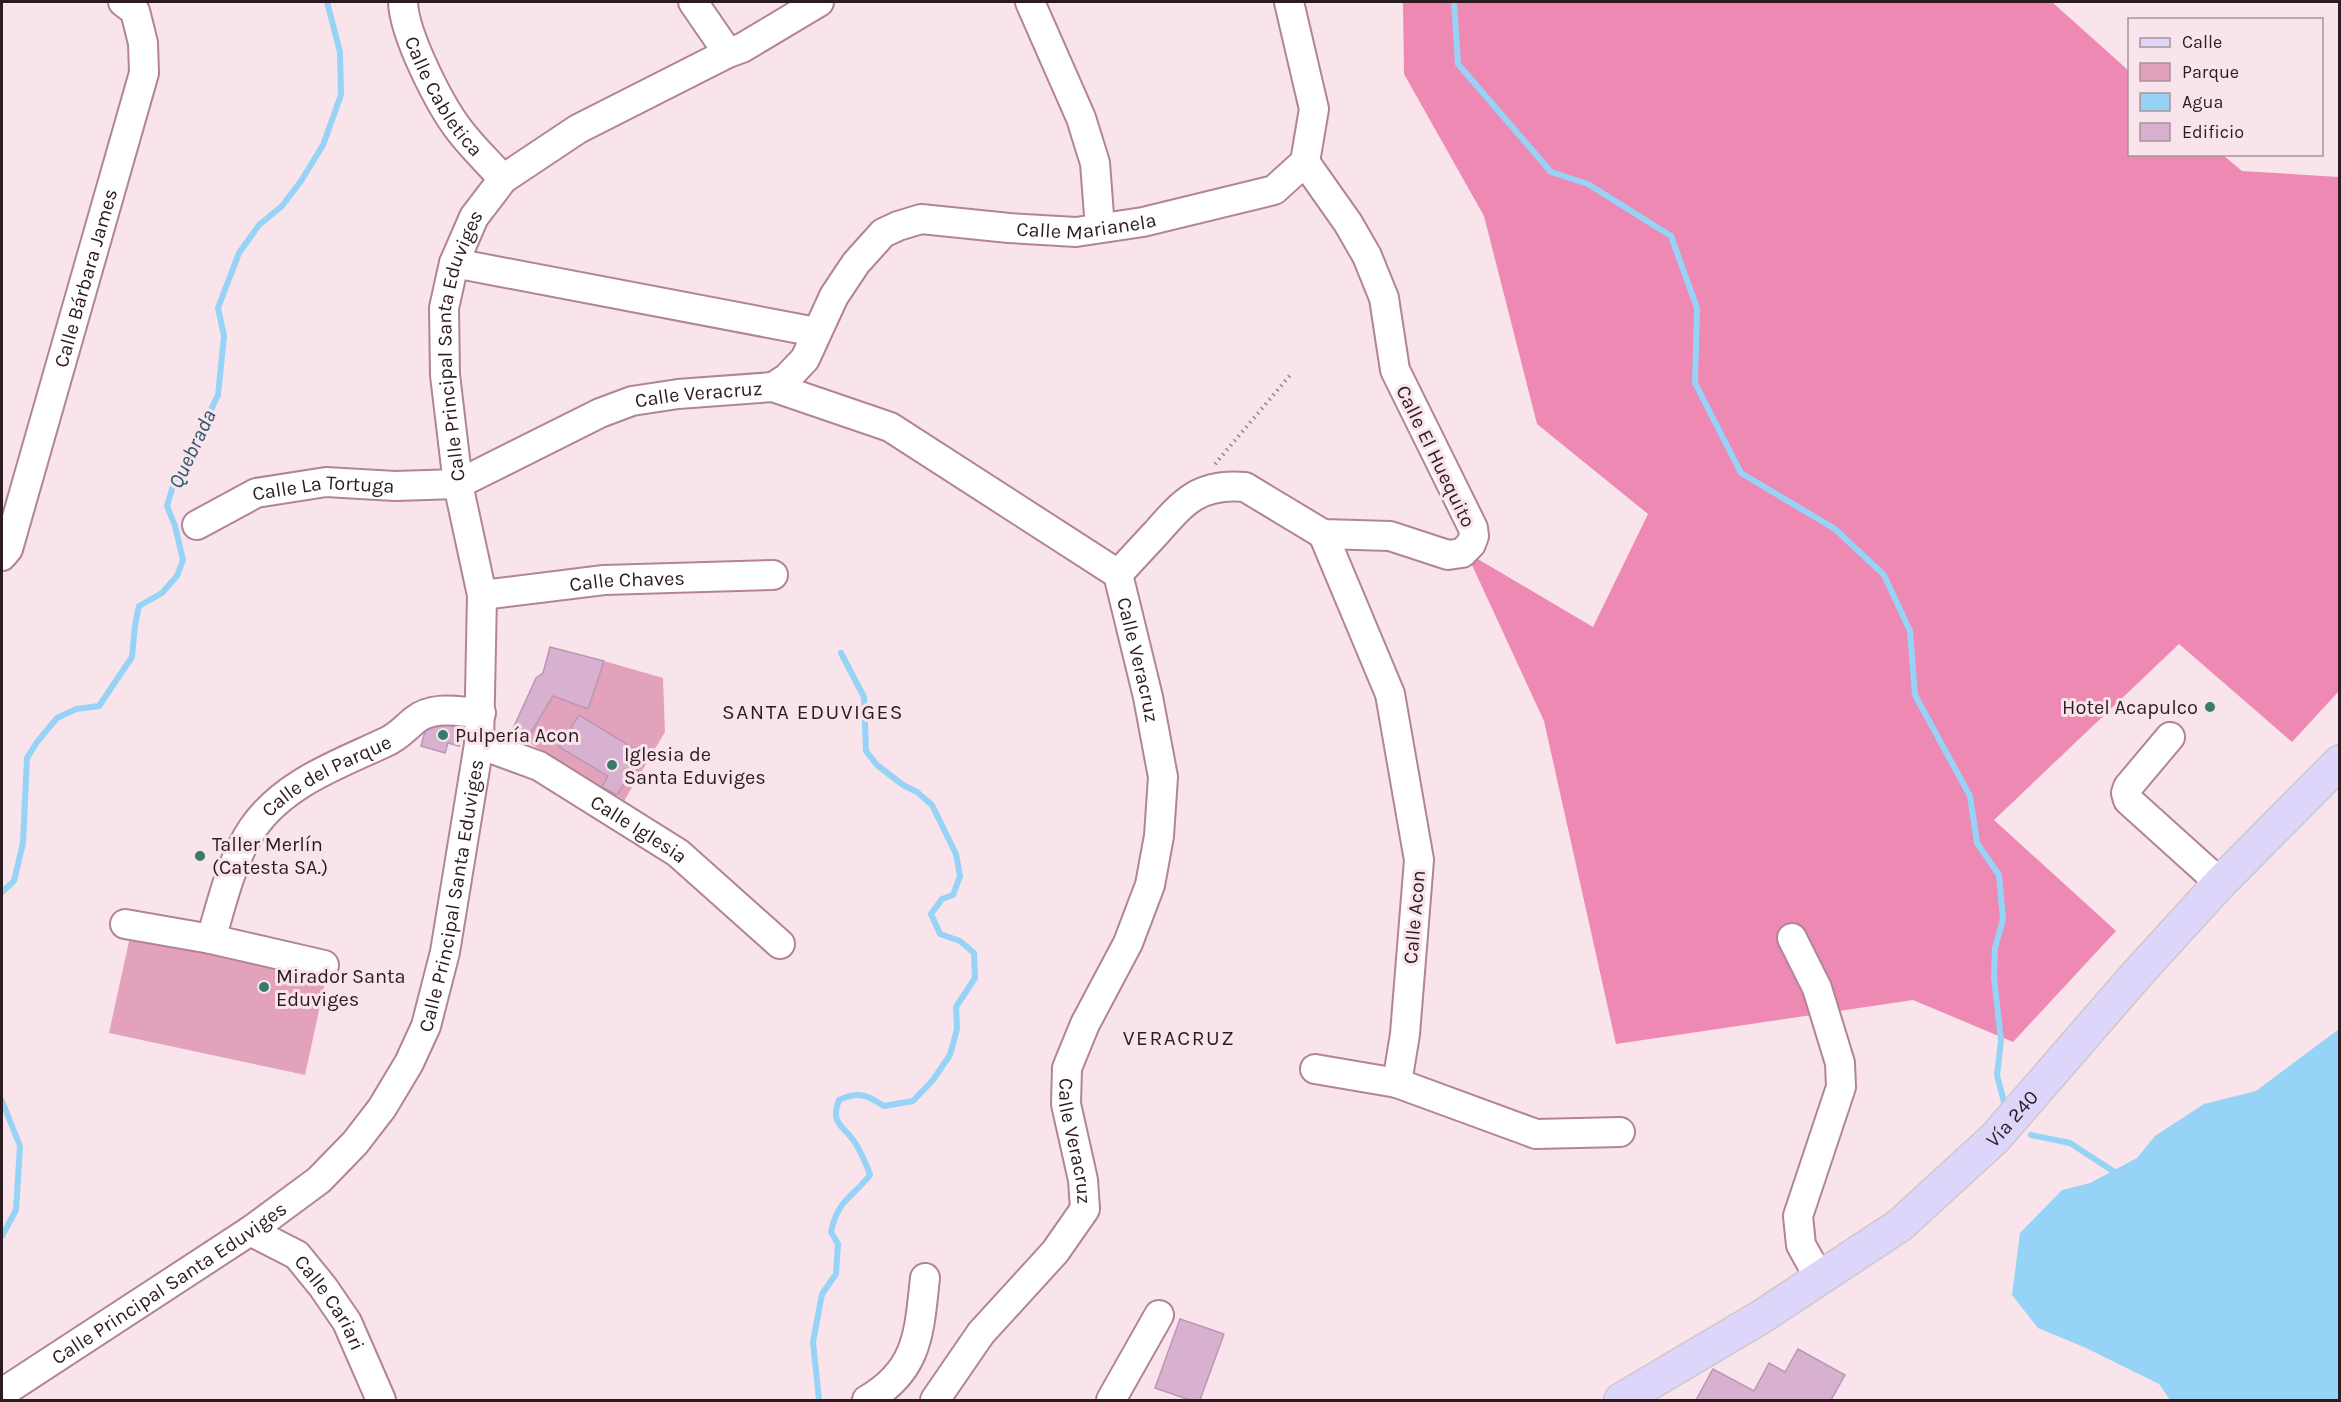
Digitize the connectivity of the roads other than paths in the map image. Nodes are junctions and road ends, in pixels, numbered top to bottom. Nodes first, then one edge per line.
1 (123, 2) edge
2 (403, 2) edge
3 (693, 2) edge
4 (819, 2) edge
5 (1030, 2) edge
6 (1289, 2) edge
7 (728, 53) junction
8 (1305, 162) junction
9 (503, 179) junction
10 (1100, 228) junction
11 (454, 263) junction
12 (816, 332) junction
13 (773, 387) junction
14 (458, 484) junction
15 (198, 525) dead end
16 (1323, 534) junction
17 (2, 556) edge
18 (1118, 574) junction
19 (773, 575) dead end
20 (482, 595) junction
21 (481, 713) junction
22 (2170, 737) dead end
23 (479, 744) junction
24 (2340, 762) edge
25 (2220, 883) junction
26 (125, 924) dead end
27 (1792, 938) dead end
28 (210, 939) junction
29 (780, 944) dead end
30 (324, 965) dead end
31 (1315, 1069) dead end
32 (1397, 1083) junction
33 (1620, 1132) dead end
34 (250, 1231) junction
35 (925, 1278) dead end
36 (1820, 1279) junction
37 (1159, 1315) dead end
38 (895, 1379) junction
39 (2, 1393) edge
40 (381, 1401) edge
41 (867, 1401) edge
42 (934, 1401) edge
43 (1112, 1401) edge
44 (1621, 1401) edge

1 - 17 street, Calle Bárbara James
2 - 9 street, Calle Cabletica
3 - 7 street
4 - 7 street, Calle Principal Santa Eduviges
5 - 10 street
6 - 8 street
7 - 9 street, Calle Principal Santa Eduviges
8 - 10 street, Calle Marianela
8 - 16 street, Calle El Huequito
9 - 11 street, Calle Principal Santa Eduviges
10 - 12 street, Calle Marianela
11 - 12 street
11 - 14 street, Calle Principal Santa Eduviges
12 - 13 street, Calle Marianela
13 - 14 street, Calle Veracruz
13 - 18 street, Calle Veracruz
14 - 15 street, Calle La Tortuga
14 - 20 street, Calle Principal Santa Eduviges
16 - 18 street, Calle El Huequito
16 - 32 street, Calle Acon
18 - 42 street, Calle Veracruz
19 - 20 street, Calle Chaves
20 - 21 street, Calle Principal Santa Eduviges
21 - 23 street, Calle Principal Santa Eduviges
21 - 28 street, Calle del Parque
22 - 25 street
23 - 29 street, Calle Iglesia
23 - 34 street, Calle Principal Santa Eduviges
24 - 25 main road, Vía 240
25 - 36 main road, Vía 240
26 - 28 street
27 - 36 street
28 - 30 street
31 - 32 street
32 - 33 street
34 - 39 street, Calle Principal Santa Eduviges
34 - 40 street, Calle Cariari
35 - 38 street
36 - 44 main road, Vía 240
37 - 43 street
38 - 41 street
38 - 42 street

